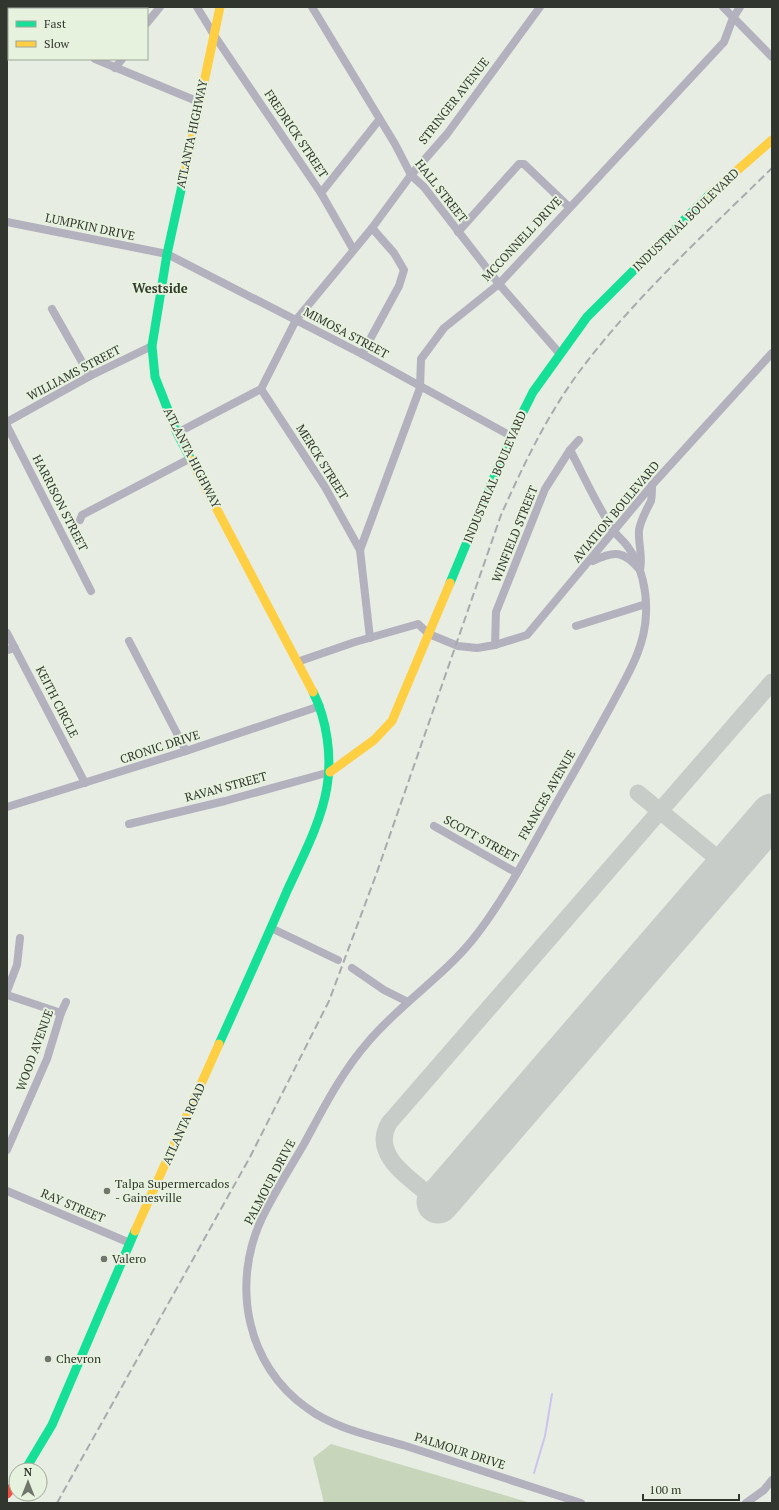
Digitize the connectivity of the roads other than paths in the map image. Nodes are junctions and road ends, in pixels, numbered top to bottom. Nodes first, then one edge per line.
1 (160, 7) edge
2 (197, 7) edge
3 (220, 7) edge
4 (312, 7) edge
5 (540, 7) edge
6 (722, 7) edge
7 (740, 7) edge
8 (732, 18) junction
9 (148, 21) edge
10 (214, 35) junction
11 (772, 57) edge
12 (97, 60) edge
13 (121, 60) edge
14 (115, 68) junction
15 (199, 102) junction
16 (379, 120) junction
17 (772, 140) edge
18 (410, 175) junction
19 (322, 193) junction
20 (569, 207) junction
21 (7, 222) edge
22 (372, 228) junction
23 (458, 232) junction
24 (353, 249) junction
25 (167, 254) junction
26 (499, 284) junction
27 (52, 309) dead end
28 (296, 320) junction
29 (152, 346) junction
30 (772, 353) edge
31 (362, 354) junction
32 (560, 354) junction
33 (90, 376) junction
34 (420, 388) junction
35 (261, 389) junction
36 (7, 422) edge
37 (7, 426) edge
38 (177, 433) junction
39 (511, 436) junction
40 (579, 440) dead end
41 (570, 450) junction
42 (191, 458) junction
43 (652, 485) junction
44 (80, 520) dead end
45 (615, 532) junction
46 (360, 550) junction
47 (589, 563) junction
48 (640, 570) junction
49 (92, 591) dead end
50 (646, 604) junction
51 (576, 626) dead end
52 (7, 633) edge
53 (429, 634) junction
54 (370, 638) junction
55 (129, 641) dead end
56 (495, 645) junction
57 (11, 649) edge
58 (298, 662) junction
59 (320, 706) junction
60 (186, 751) junction
61 (330, 772) junction
62 (85, 783) junction
63 (7, 807) edge
64 (128, 824) dead end
65 (434, 826) dead end
66 (517, 873) junction
67 (271, 928) junction
68 (20, 938) dead end
69 (338, 960) dead end
70 (352, 968) dead end
71 (7, 991) edge
72 (7, 995) edge
73 (66, 1002) dead end
74 (408, 1002) junction
75 (61, 1013) junction
76 (7, 1150) edge
77 (7, 1191) edge
78 (130, 1244) junction
79 (30, 1462) edge
80 (772, 1480) edge
81 (581, 1503) edge
82 (746, 1503) edge

1 - 9 street
2 - 10 street, FREDRICK STREET
3 - 10 main road, ATLANTA HIGHWAY
4 - 16 street, HALL STREET
5 - 18 street, STRINGER AVENUE
6 - 8 street
7 - 8 street, MCCONNELL DRIVE
8 - 11 street
8 - 20 street, MCCONNELL DRIVE
10 - 15 main road, ATLANTA HIGHWAY
10 - 19 street, FREDRICK STREET
12 - 14 street
13 - 14 street
14 - 15 street
15 - 25 main road, ATLANTA HIGHWAY
16 - 18 street, HALL STREET
16 - 19 street
17 - 32 main road, INDUSTRIAL BOULEVARD
18 - 22 street, STRINGER AVENUE
18 - 23 street, HALL STREET
19 - 24 street, FREDRICK STREET
20 - 23 street
20 - 26 street, MCCONNELL DRIVE
21 - 25 street, LUMPKIN DRIVE
22 - 24 street, STRINGER AVENUE
22 - 31 street
23 - 26 street, HALL STREET
24 - 28 street, STRINGER AVENUE
25 - 28 street, MIMOSA STREET
25 - 29 main road, ATLANTA HIGHWAY
26 - 32 street, HALL STREET
26 - 34 street, MCCONNELL DRIVE
27 - 33 street
28 - 31 street, MIMOSA STREET
28 - 35 street, STRINGER AVENUE
29 - 33 street, WILLIAMS STREET
29 - 38 main road, ATLANTA HIGHWAY
30 - 43 street, AVIATION BOULEVARD
31 - 34 street, MIMOSA STREET
32 - 39 main road, INDUSTRIAL BOULEVARD
33 - 36 street, WILLIAMS STREET
34 - 39 street, MIMOSA STREET
34 - 46 street, MCCONNELL DRIVE
35 - 38 street
35 - 46 street, MERCK STREET
37 - 49 street, HARRISON STREET
38 - 42 main road, ATLANTA HIGHWAY
39 - 53 main road, INDUSTRIAL BOULEVARD
40 - 41 street, WINFIELD STREET
41 - 45 street, FRANCES AVENUE
41 - 56 street, WINFIELD STREET
42 - 44 street
42 - 58 main road, ATLANTA HIGHWAY
43 - 45 street, AVIATION BOULEVARD
43 - 48 street, FRANCES AVENUE
45 - 47 street, AVIATION BOULEVARD
45 - 48 street, FRANCES AVENUE
46 - 54 street, MCCONNELL DRIVE
47 - 48 street
47 - 56 street, AVIATION BOULEVARD
48 - 50 street, FRANCES AVENUE
50 - 51 street
50 - 66 street, FRANCES AVENUE
52 - 57 street, KEITH CIRCLE
53 - 54 street
53 - 56 street, AVIATION BOULEVARD
53 - 61 main road, INDUSTRIAL BOULEVARD
54 - 58 street
55 - 60 street
57 - 62 street, KEITH CIRCLE
58 - 59 main road, ATLANTA HIGHWAY
59 - 60 street, CRONIC DRIVE
59 - 61 main road, ATLANTA HIGHWAY
60 - 62 street, CRONIC DRIVE
61 - 64 street, RAVAN STREET
61 - 67 main road, ATLANTA ROAD
62 - 63 street, CRONIC DRIVE
65 - 66 street, SCOTT STREET
66 - 74 street, FRANCES AVENUE
67 - 69 street
67 - 78 main road, ATLANTA ROAD
68 - 71 street
70 - 74 street
72 - 75 street
73 - 75 street, WOOD AVENUE
74 - 81 street, PALMOUR DRIVE
75 - 76 street, WOOD AVENUE
77 - 78 street, RAY STREET
78 - 79 main road, ATLANTA ROAD
80 - 82 street

